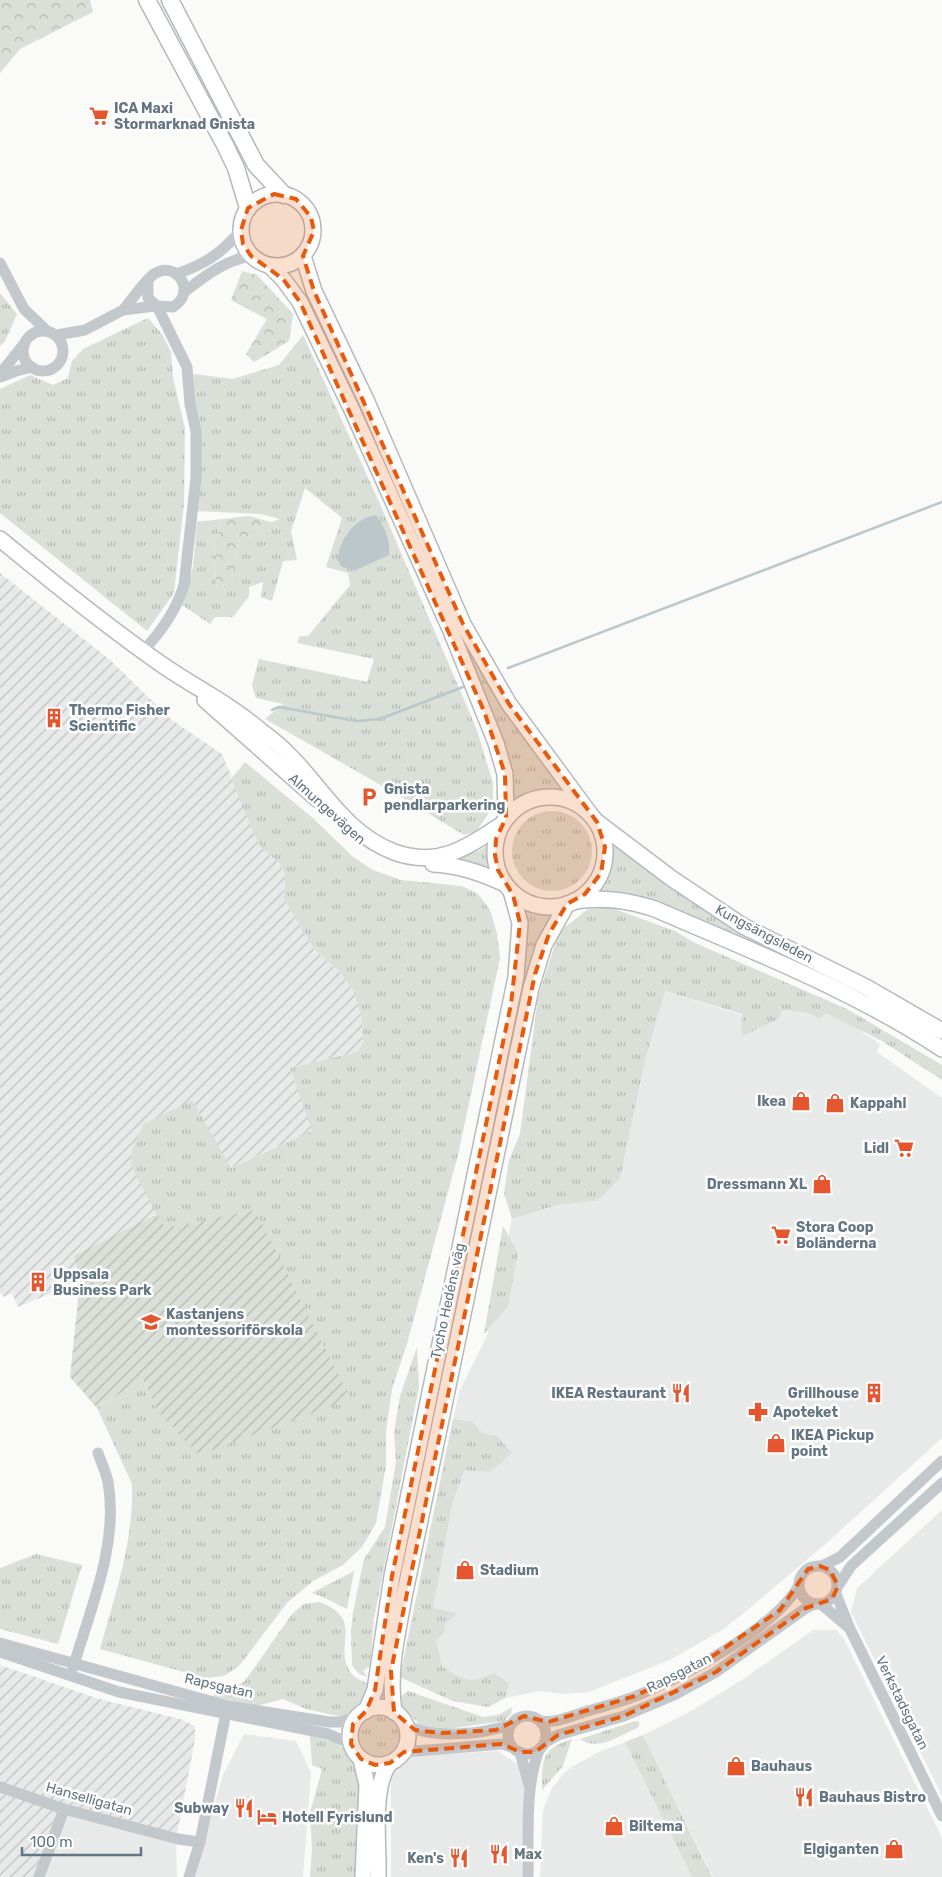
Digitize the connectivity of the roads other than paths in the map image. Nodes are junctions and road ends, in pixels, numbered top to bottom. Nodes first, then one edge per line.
1 (147, 0) edge
2 (170, 0) edge
3 (284, 195) junction
4 (248, 208) junction
5 (241, 230) junction
6 (252, 256) junction
7 (303, 256) junction
8 (0, 262) edge
9 (270, 266) junction
10 (176, 274) junction
11 (148, 282) junction
12 (184, 292) junction
13 (177, 305) junction
14 (156, 306) junction
15 (24, 310) junction
16 (123, 310) junction
17 (46, 330) junction
18 (85, 330) junction
19 (170, 330) junction
20 (57, 336) junction
21 (25, 341) junction
22 (63, 356) junction
23 (32, 367) junction
24 (0, 376) edge
25 (0, 539) edge
26 (143, 651) junction
27 (180, 677) junction
28 (593, 818) junction
29 (504, 821) junction
30 (508, 887) junction
31 (571, 903) junction
32 (942, 1031) edge
33 (942, 1049) edge
34 (98, 1453) dead end
35 (942, 1461) edge
36 (942, 1483) edge
37 (822, 1566) junction
38 (799, 1586) junction
39 (837, 1590) junction
40 (818, 1604) junction
41 (850, 1629) junction
42 (0, 1643) edge
43 (0, 1652) edge
44 (74, 1663) junction
45 (70, 1677) junction
46 (227, 1710) junction
47 (394, 1712) junction
48 (362, 1713) junction
49 (540, 1721) junction
50 (405, 1724) junction
51 (510, 1725) junction
52 (351, 1744) junction
53 (542, 1746) junction
54 (516, 1750) junction
55 (404, 1752) junction
56 (361, 1759) junction
57 (390, 1763) junction
58 (0, 1787) edge
59 (531, 1796) junction
60 (64, 1809) junction
61 (942, 1816) edge
62 (200, 1842) junction
63 (39, 1877) edge
64 (190, 1877) edge
65 (363, 1877) edge
66 (378, 1877) edge
67 (528, 1877) edge

1 - 4 highway
2 - 3 highway
3 - 4 main road
3 - 7 main road
4 - 5 main road
5 - 6 main road
5 - 10 street
6 - 9 main road
6 - 12 street
7 - 9 main road
7 - 28 main road
8 - 15 street
9 - 29 main road
10 - 11 street
10 - 12 street
11 - 14 street
11 - 16 street
12 - 13 street
13 - 14 street
13 - 19 street
14 - 16 street
14 - 19 street
15 - 17 street
15 - 21 street
16 - 18 street
17 - 20 street
17 - 21 street
18 - 20 street
18 - 22 street
19 - 26 street
20 - 22 street
21 - 23 street
21 - 24 street
22 - 23 street
23 - 24 street
25 - 26 main road, Almungevägen
26 - 27 main road, Almungevägen
27 - 29 main road, Almungevägen
27 - 30 main road, Almungevägen
28 - 29 main road
28 - 31 main road
28 - 32 main road, Kungsängsleden
29 - 30 main road
30 - 31 main road
30 - 48 main road, Tycho Hedéns väg
31 - 33 main road, Kungsängsleden
31 - 47 main road, Tycho Hedéns väg
34 - 44 street
35 - 37 street
36 - 39 street
37 - 38 street
37 - 39 street
38 - 40 street
38 - 49 street, Rapsgatan
39 - 40 street
39 - 41 street, Verkstadsgatan
40 - 41 street, Verkstadsgatan
40 - 53 street, Rapsgatan
41 - 61 street, Verkstadsgatan
42 - 44 street, Rapsgatan
43 - 45 street, Rapsgatan
44 - 45 street
44 - 46 street, Rapsgatan
45 - 46 street, Rapsgatan
46 - 48 street, Rapsgatan
46 - 52 street, Rapsgatan
46 - 62 street
47 - 48 main road
47 - 50 main road
48 - 52 main road
49 - 51 street
49 - 53 street
50 - 51 street
50 - 55 main road
51 - 54 street
52 - 56 main road
53 - 54 street
53 - 59 street
54 - 55 street
54 - 59 street
55 - 57 main road
56 - 57 main road
56 - 65 main road
57 - 66 main road
58 - 60 street, Hanselligatan
59 - 67 street
60 - 62 street, Hanselligatan
60 - 63 street
62 - 64 street

